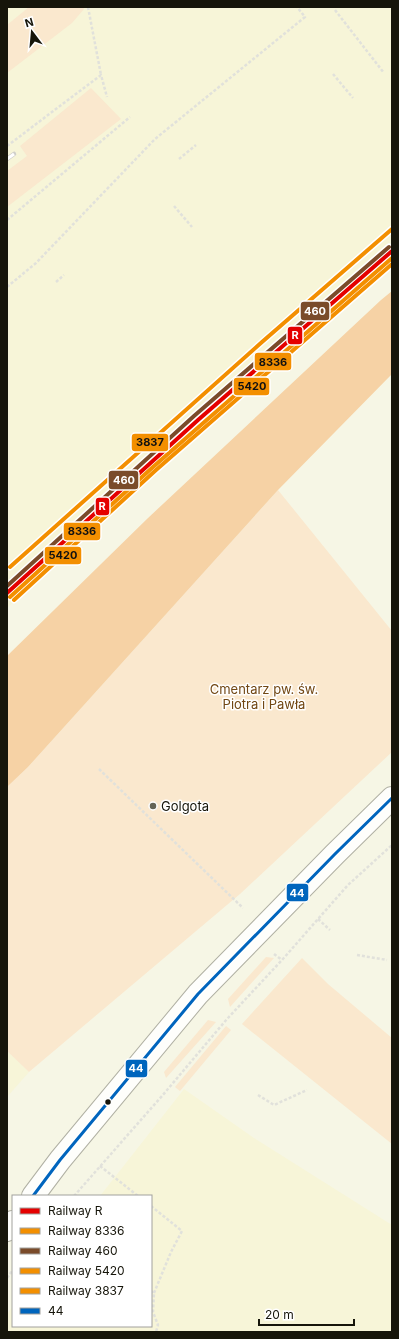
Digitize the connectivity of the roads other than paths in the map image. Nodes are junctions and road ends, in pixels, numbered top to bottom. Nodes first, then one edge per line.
1 (392, 798) edge
2 (33, 1195) edge

1 - 2 main road

